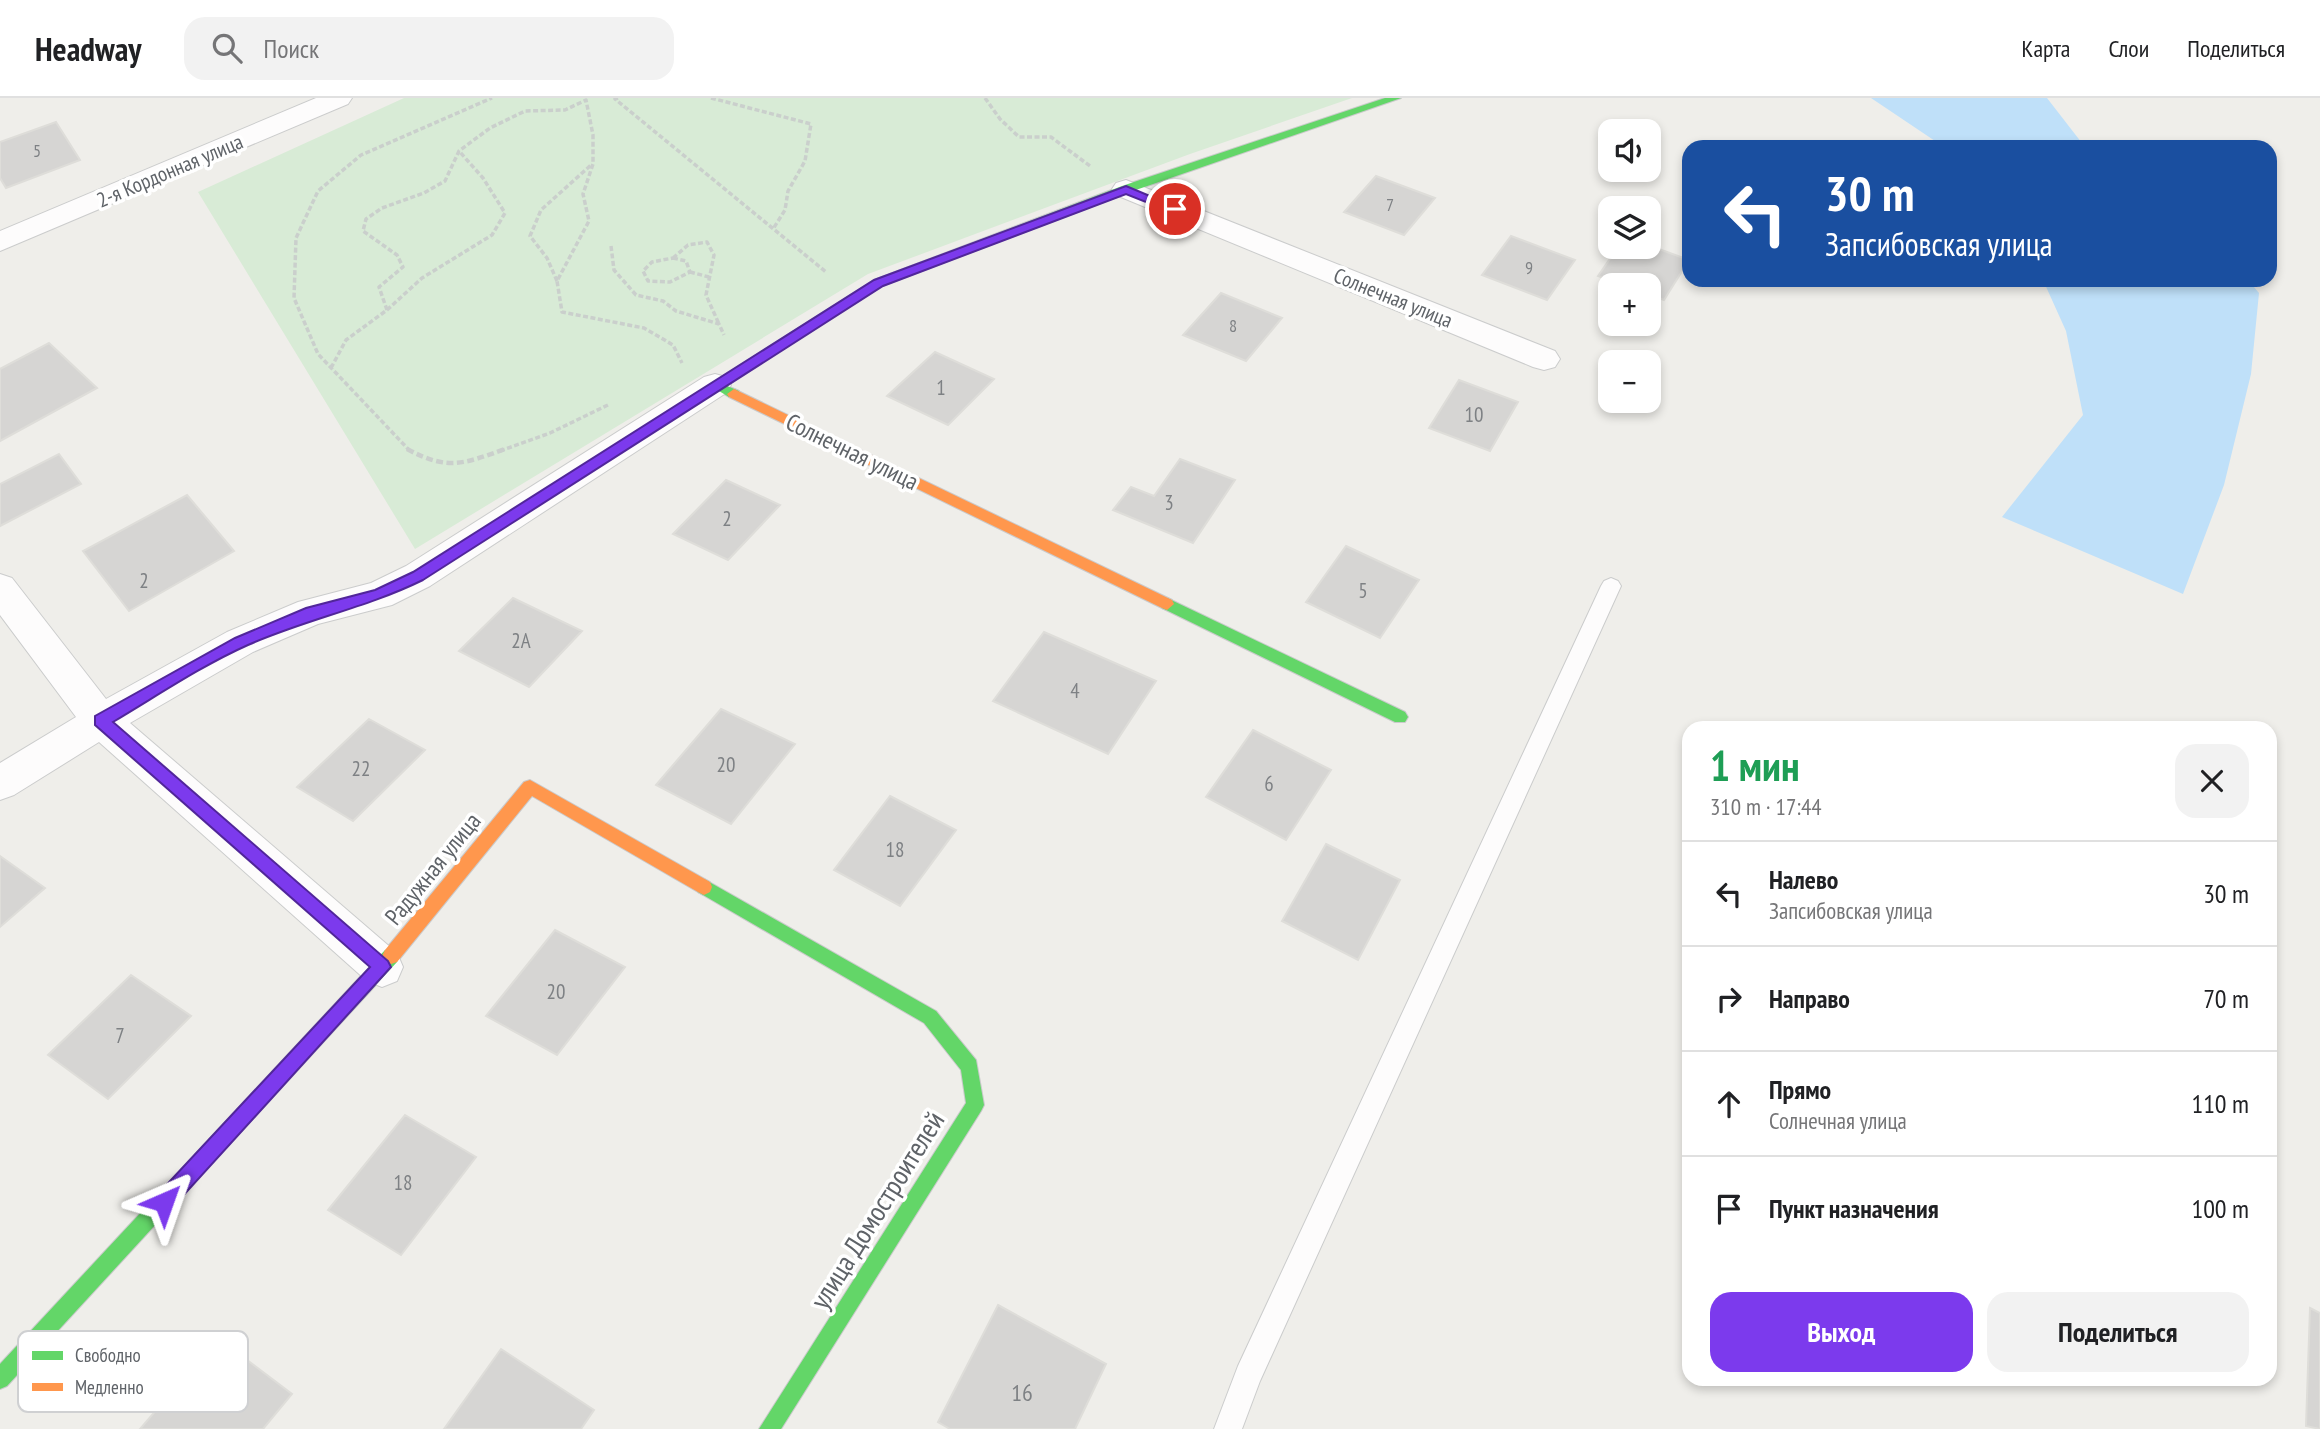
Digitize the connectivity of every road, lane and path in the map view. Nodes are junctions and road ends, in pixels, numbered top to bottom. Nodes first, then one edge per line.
1 (339, 98) edge
2 (492, 98) edge
3 (618, 98) edge
4 (711, 98) edge
5 (985, 98) edge
6 (1396, 98) edge
7 (587, 99) edge
8 (459, 151) junction
9 (593, 164) junction
10 (1115, 194) junction
11 (773, 229) junction
12 (0, 242) edge
13 (611, 246) dead end
14 (673, 258) junction
15 (690, 272) junction
16 (709, 277) junction
17 (557, 281) junction
18 (856, 297) junction
19 (387, 310) junction
20 (719, 324) junction
21 (760, 357) junction
22 (1544, 359) dead end
23 (331, 369) junction
24 (715, 385) junction
25 (612, 403) dead end
26 (1611, 586) dead end
27 (0, 588) edge
28 (1400, 717) dead end
29 (101, 721) junction
30 (0, 783) edge
31 (382, 967) junction
32 (930, 1017) joint
33 (45, 1331) edge
34 (18, 1360) edge
35 (0, 1379) edge
36 (769, 1429) edge
37 (1228, 1429) edge

1 - 12 street, 2-я Кордонная улица
2 - 23 path
3 - 11 path
4 - 11 path
5 - 10 path
6 - 10 street
7 - 8 path
7 - 9 path
8 - 19 path
8 - 19 path
9 - 17 path
9 - 17 path
10 - 18 street
10 - 22 street, Солнечная улица
11 - 18 path
13 - 20 path
14 - 15 path
14 - 15 path
14 - 16 path
15 - 16 path
16 - 20 path
17 - 24 path
18 - 21 street
19 - 23 path
20 - 21 path
21 - 24 street
23 - 25 path
24 - 28 street, Солнечная улица
24 - 29 street
26 - 37 lane
27 - 29 street
29 - 30 street
29 - 31 street
31 - 32 street, Радужная улица
31 - 33 street, Радужная улица
32 - 36 street, улица Домостроителей
34 - 35 street, Радужная улица

